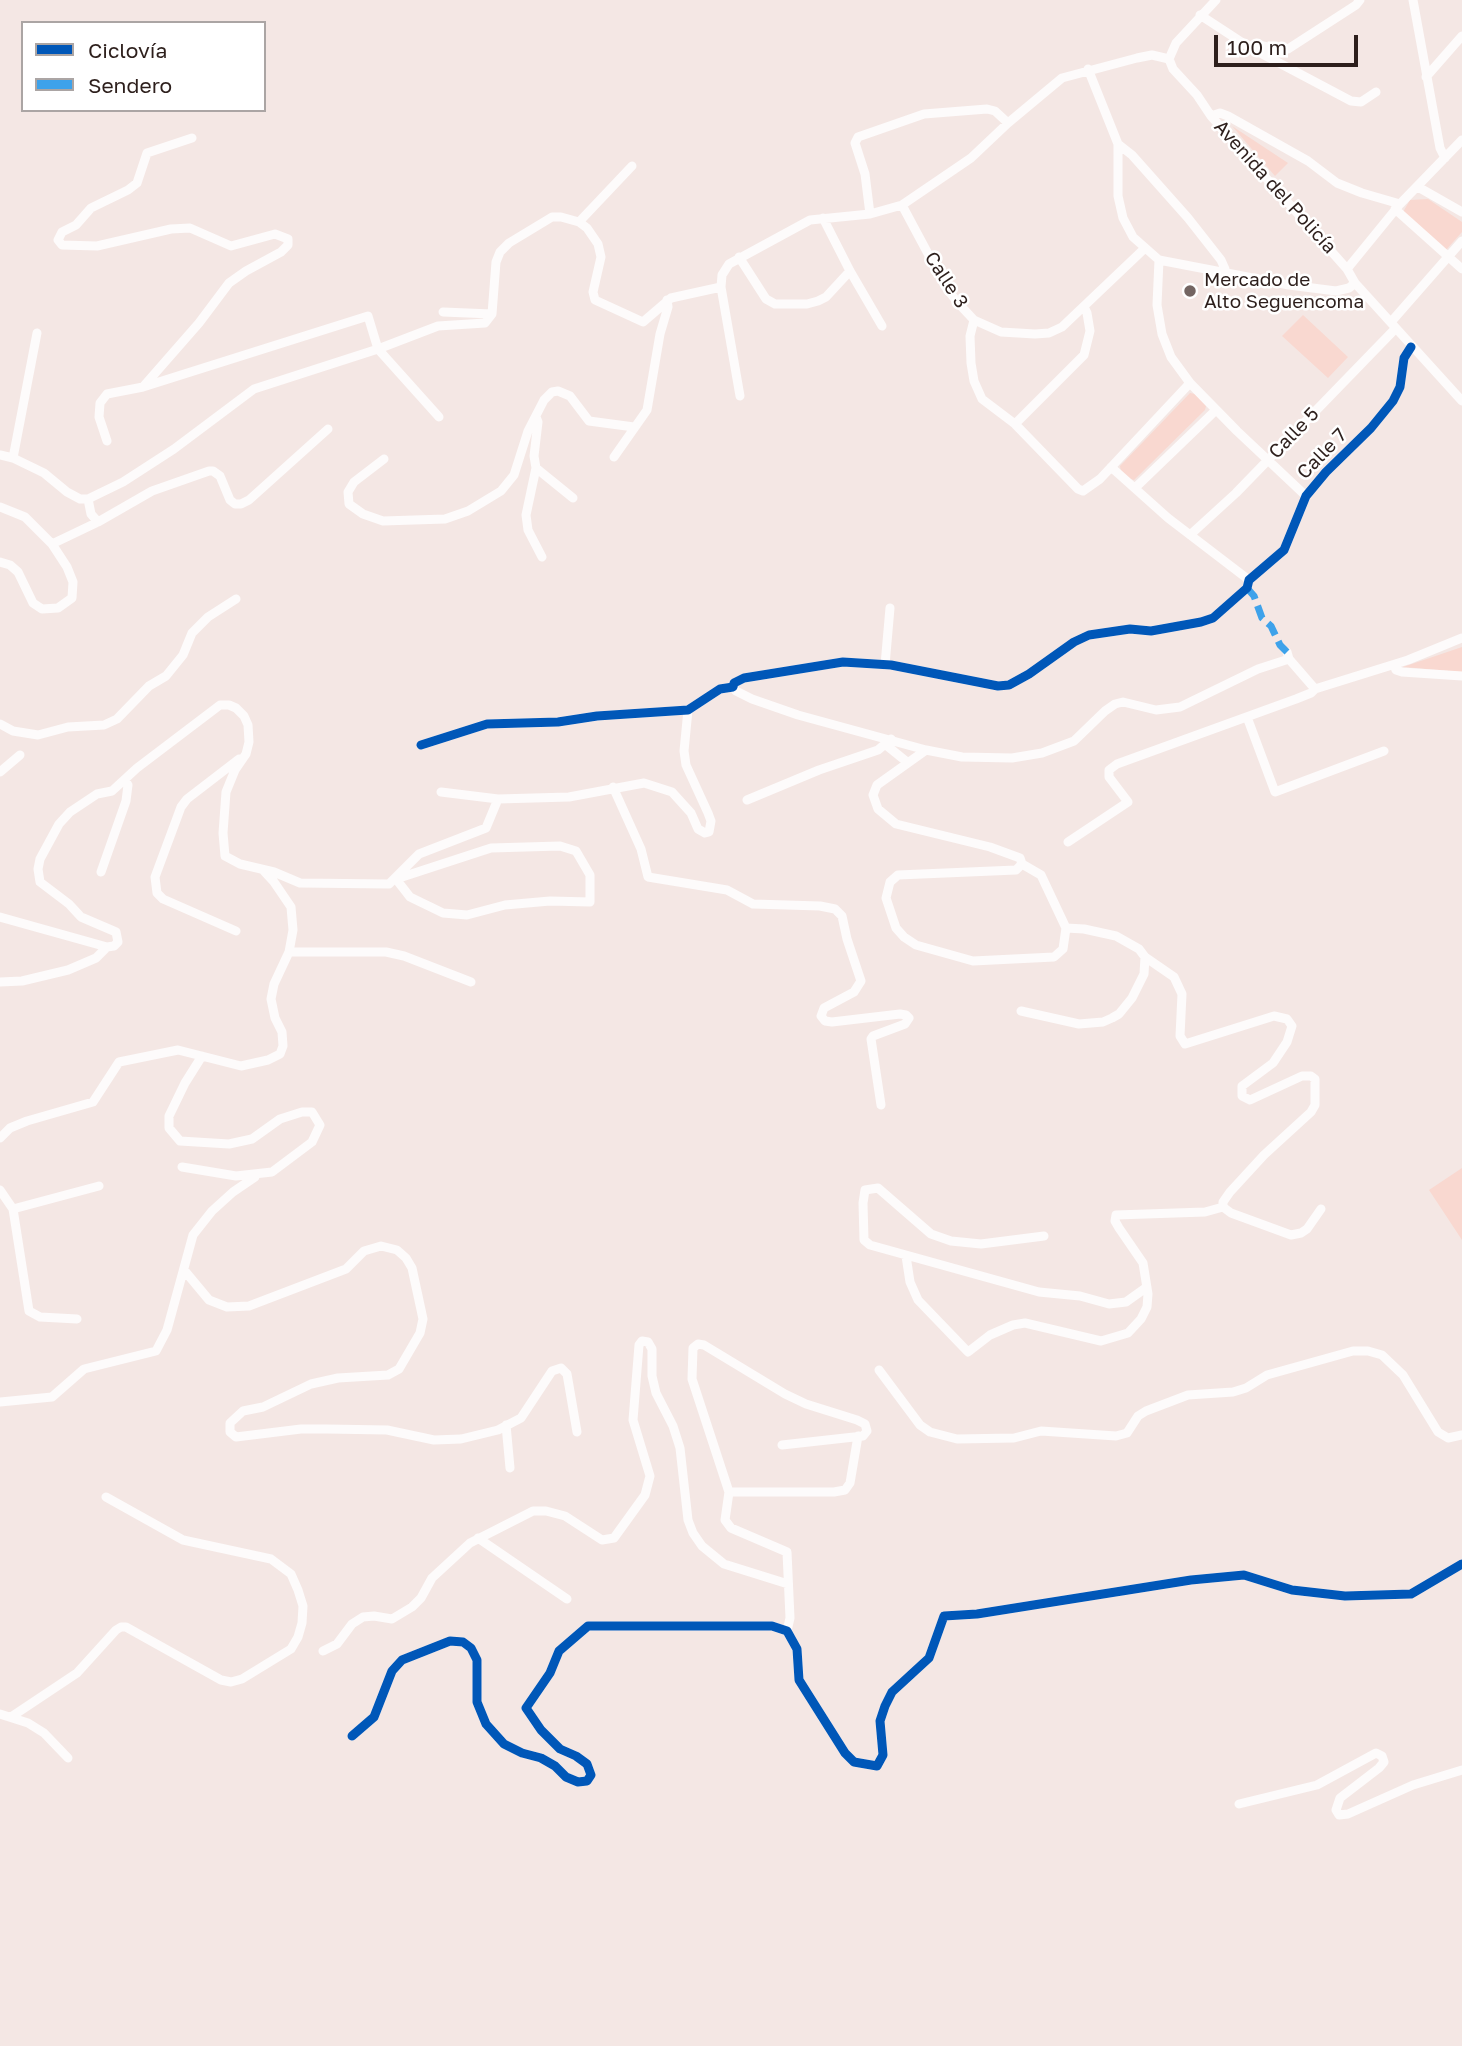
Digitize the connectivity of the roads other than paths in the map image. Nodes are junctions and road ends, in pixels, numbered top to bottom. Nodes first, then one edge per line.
1 (1216, 0) edge
2 (1360, 0) edge
3 (1413, 0) edge
4 (1200, 15) junction
5 (1462, 36) edge
6 (1249, 47) junction
7 (1169, 59) junction
8 (1088, 69) junction
9 (1426, 77) junction
10 (1376, 92) dead end
11 (1211, 116) junction
12 (1008, 123) junction
13 (192, 138) dead end
14 (1462, 139) edge
15 (1118, 144) junction
16 (1446, 158) junction
17 (632, 166) dead end
18 (1418, 187) junction
19 (902, 205) junction
20 (1398, 206) junction
21 (1462, 212) edge
22 (870, 214) junction
23 (823, 218) junction
24 (579, 222) junction
25 (1462, 241) edge
26 (1144, 249) junction
27 (1448, 255) junction
28 (739, 257) junction
29 (1159, 260) junction
30 (1347, 269) junction
31 (1462, 269) edge
32 (850, 271) junction
33 (1223, 273) junction
34 (1355, 284) junction
35 (721, 287) junction
36 (667, 300) junction
37 (1084, 307) junction
38 (443, 312) dead end
39 (492, 314) junction
40 (974, 320) junction
41 (882, 326) dead end
42 (1393, 326) junction
43 (37, 333) dead end
44 (1411, 347) junction
45 (378, 349) junction
46 (1190, 383) junction
47 (143, 387) junction
48 (740, 396) dead end
49 (1462, 401) edge
50 (1216, 410) junction
51 (439, 417) dead end
52 (536, 417) junction
53 (1014, 424) junction
54 (634, 427) junction
55 (328, 429) dead end
56 (107, 440) dead end
57 (0, 455) edge
58 (614, 457) dead end
59 (13, 458) junction
60 (384, 459) dead end
61 (1268, 461) junction
62 (1111, 467) junction
63 (536, 468) junction
64 (1136, 487) junction
65 (1306, 496) junction
66 (573, 498) dead end
67 (88, 499) junction
68 (0, 507) edge
69 (98, 522) junction
70 (1191, 535) junction
71 (52, 544) junction
72 (542, 556) dead end
73 (0, 562) edge
74 (1249, 580) junction
75 (236, 599) dead end
76 (890, 608) dead end
77 (1462, 638) edge
78 (885, 665) junction
79 (1394, 665) junction
80 (1462, 676) edge
81 (733, 687) junction
82 (1315, 689) junction
83 (688, 710) junction
84 (1247, 716) junction
85 (0, 724) edge
86 (889, 742) junction
87 (421, 745) dead end
88 (926, 750) junction
89 (1384, 751) dead end
90 (246, 754) junction
91 (20, 755) dead end
92 (907, 762) junction
93 (0, 772) edge
94 (125, 780) junction
95 (612, 787) junction
96 (440, 792) dead end
97 (498, 799) junction
98 (747, 800) dead end
99 (1068, 842) dead end
100 (1022, 864) junction
101 (262, 869) junction
102 (101, 872) dead end
103 (396, 879) junction
104 (0, 917) edge
105 (1066, 928) junction
106 (236, 931) dead end
107 (107, 947) junction
108 (289, 952) junction
109 (1145, 957) junction
110 (0, 982) edge
111 (471, 982) dead end
112 (1021, 1011) dead end
113 (202, 1056) junction
114 (881, 1105) dead end
115 (0, 1138) edge
116 (182, 1167) dead end
117 (256, 1176) junction
118 (99, 1186) dead end
119 (0, 1190) edge
120 (1223, 1207) junction
121 (13, 1209) junction
122 (1321, 1209) dead end
123 (1044, 1236) dead end
124 (906, 1256) junction
125 (184, 1270) junction
126 (1147, 1287) junction
127 (76, 1319) dead end
128 (879, 1370) dead end
129 (0, 1402) edge
130 (506, 1426) junction
131 (577, 1432) dead end
132 (858, 1436) junction
133 (1462, 1436) edge
134 (782, 1445) dead end
135 (510, 1468) dead end
136 (729, 1492) junction
137 (106, 1497) dead end
138 (478, 1538) junction
139 (1462, 1564) edge
140 (789, 1584) junction
141 (567, 1599) dead end
142 (787, 1630) junction
143 (323, 1651) dead end
144 (0, 1714) edge
145 (11, 1717) junction
146 (352, 1736) dead end
147 (68, 1758) dead end
148 (1462, 1770) edge
149 (1239, 1804) dead end

1 - 4 street
2 - 6 street
3 - 9 street
4 - 6 street
4 - 7 street
5 - 9 street
6 - 10 street
7 - 8 street
7 - 11 street, Avenida del Policía
8 - 12 street
8 - 15 street
9 - 16 street
11 - 20 street
11 - 30 street, Avenida del Policía
12 - 19 street
12 - 22 street
13 - 47 street
14 - 16 street
15 - 26 street
15 - 33 street
16 - 18 street
17 - 24 street
18 - 20 street
18 - 21 street
19 - 22 street
19 - 40 street, Calle 3
20 - 27 street
20 - 30 street
22 - 23 street
23 - 28 street
23 - 32 street
24 - 36 street
24 - 39 street
25 - 27 street, Calle 5
26 - 29 street
26 - 37 street, Calle 3
27 - 31 street
27 - 42 street, Calle 5
28 - 32 street
28 - 35 street
29 - 33 street
29 - 46 street
30 - 34 street, Avenida del Policía
32 - 41 street
33 - 34 street
34 - 42 street, Avenida del Policía
35 - 36 street
35 - 48 street
36 - 54 street
37 - 40 street, Calle 3
37 - 53 street
38 - 39 street
39 - 45 street
40 - 53 street
42 - 44 street, Avenida del Policía
42 - 61 street, Calle 5
43 - 59 street
44 - 49 street, Avenida del Policía
44 - 65 street, Calle 7
45 - 47 street
45 - 51 street
45 - 67 street
46 - 50 street
46 - 62 street
47 - 56 street
50 - 61 street
50 - 64 street
52 - 54 street
52 - 60 street
52 - 63 street
53 - 62 street
54 - 58 street
55 - 69 street
57 - 59 street
59 - 67 street
61 - 65 street
61 - 70 street, Calle 5
62 - 64 street
63 - 66 street
63 - 72 street
64 - 70 street
65 - 74 street, Calle 7
67 - 69 street
68 - 71 street
69 - 71 street
70 - 74 street
71 - 73 street
74 - 78 street, Calle 7
75 - 85 street
76 - 78 street
77 - 79 street
78 - 81 street, Calle 7
79 - 80 street
79 - 82 street
81 - 83 street, Calle 7
81 - 86 street
82 - 84 street
82 - 88 street
83 - 87 street
83 - 95 street
84 - 89 street
84 - 99 street
86 - 88 street
86 - 92 street
86 - 98 street
88 - 92 street
90 - 94 street
90 - 101 street
90 - 106 street
91 - 93 street
92 - 100 street
94 - 102 street
94 - 107 street
95 - 97 street
95 - 114 street
96 - 97 street
97 - 103 street
100 - 105 street
100 - 105 street
101 - 103 street
101 - 108 street
103 - 103 street
104 - 107 street
105 - 109 street
107 - 110 street
108 - 111 street
108 - 113 street
109 - 112 street
109 - 120 street
113 - 115 street
113 - 117 street
116 - 117 street
117 - 125 street
118 - 121 street
119 - 121 street
120 - 122 street
120 - 126 street
121 - 127 street
123 - 124 street
124 - 126 street
124 - 126 street
125 - 129 street
125 - 130 street
128 - 133 street
130 - 131 street
130 - 135 street
132 - 134 street
132 - 136 street
132 - 136 street
136 - 140 street
137 - 145 street
138 - 140 street
138 - 141 street
138 - 143 street
139 - 142 street
140 - 142 street
142 - 146 street
144 - 145 street
145 - 147 street
148 - 149 street

